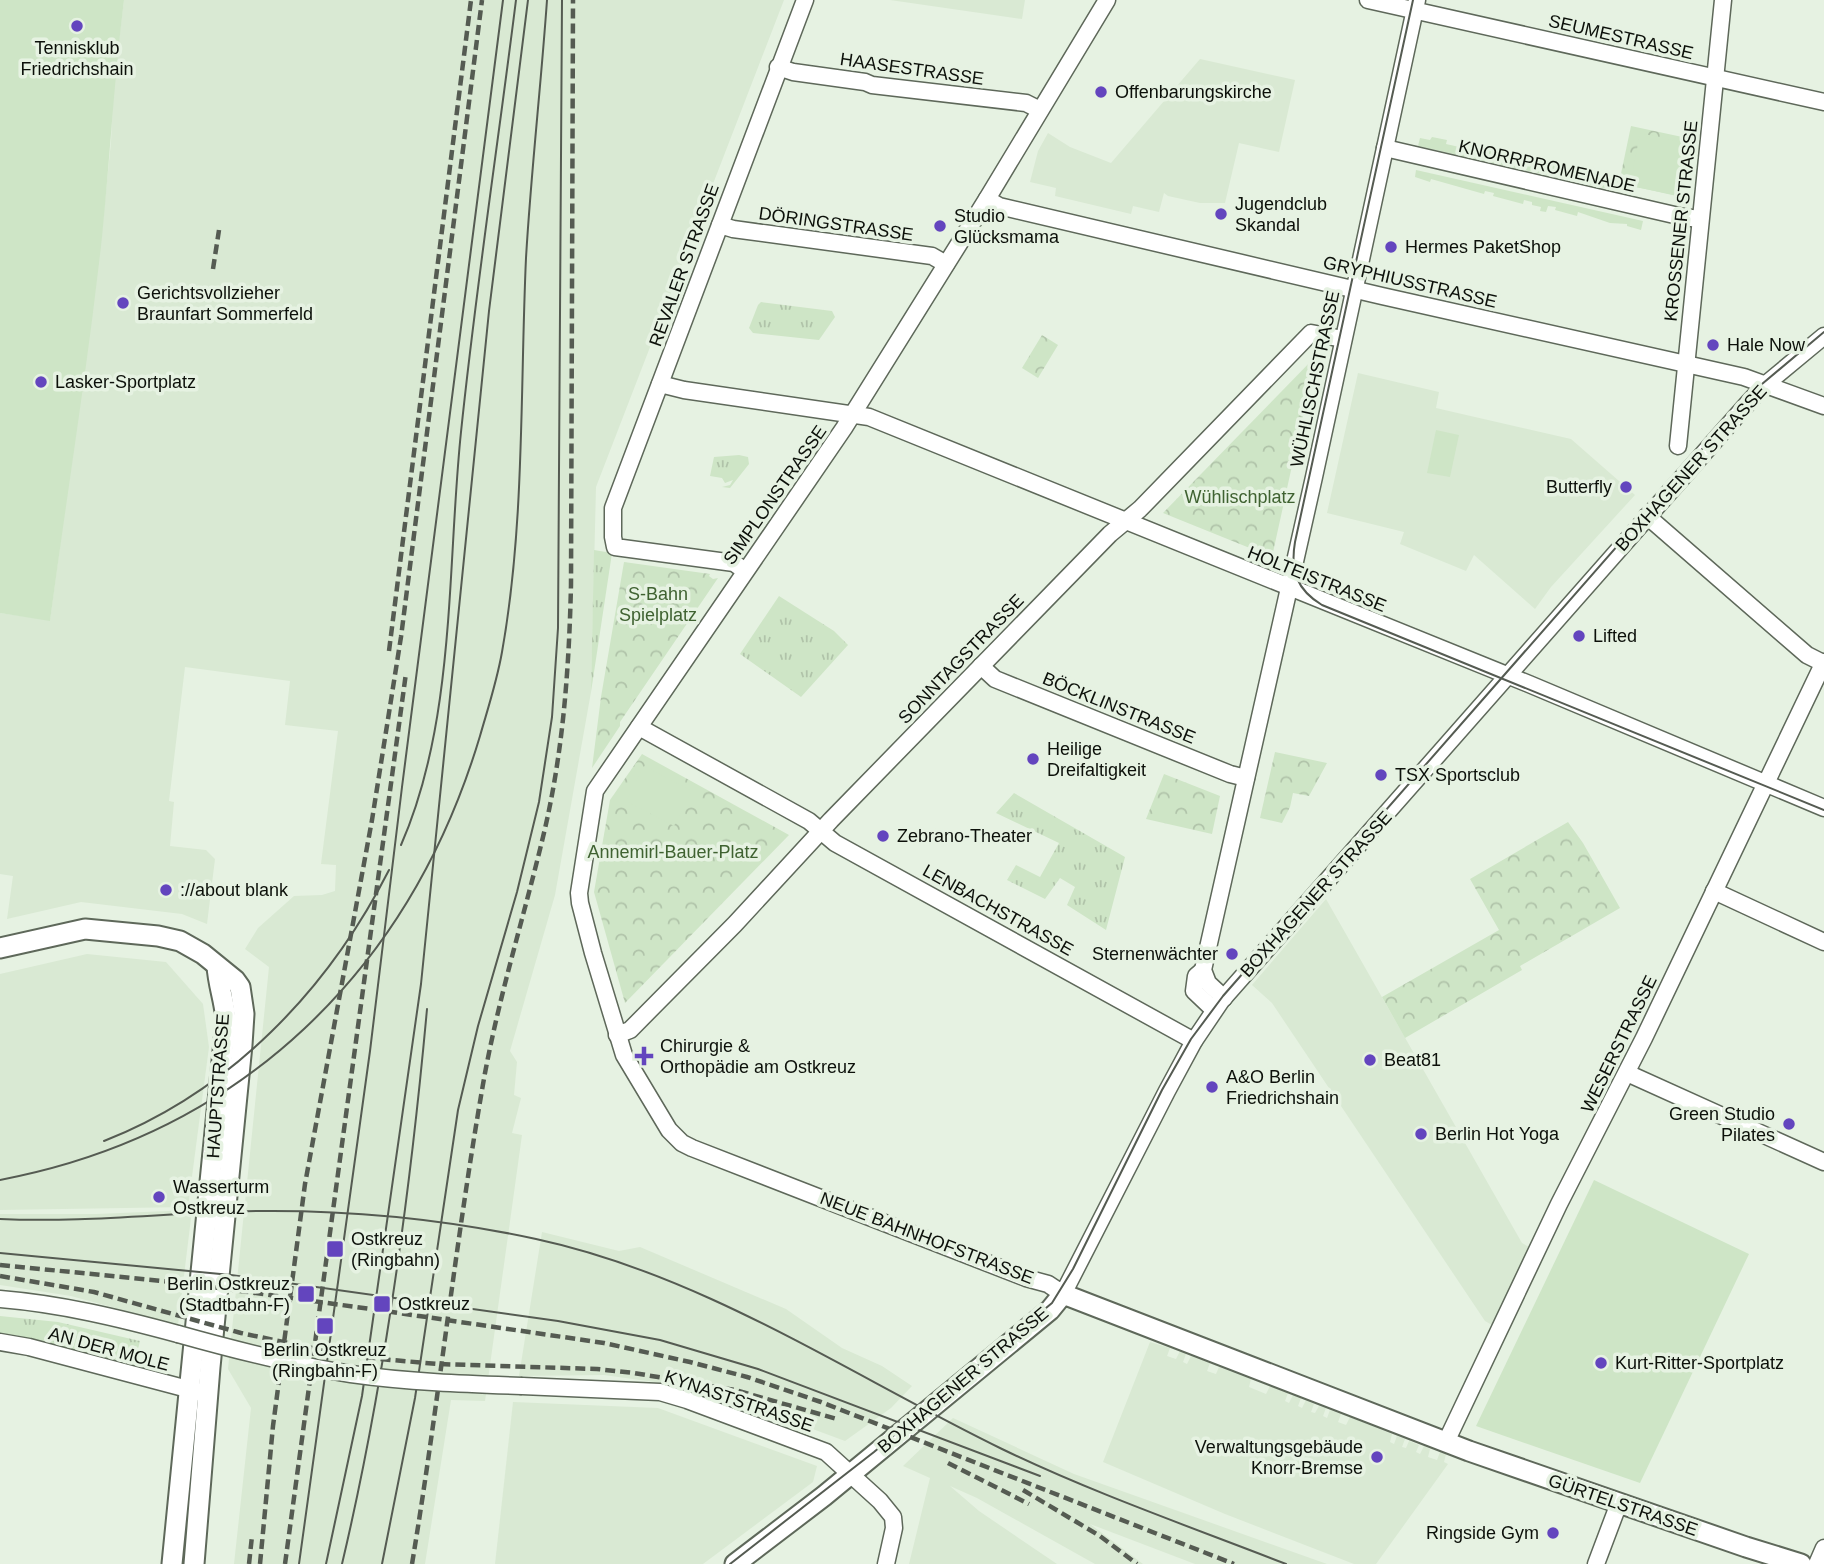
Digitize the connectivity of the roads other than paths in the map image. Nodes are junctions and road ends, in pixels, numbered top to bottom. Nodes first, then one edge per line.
1 (804, 0) edge
2 (1107, 0) edge
3 (1368, 0) edge
4 (1723, 0) edge
5 (1415, 5) edge
6 (778, 67) junction
7 (1715, 78) junction
8 (1824, 102) edge
9 (1040, 110) junction
10 (1385, 148) junction
11 (987, 199) junction
12 (1700, 219) junction
13 (720, 225) junction
14 (946, 264) junction
15 (1353, 289) junction
16 (1824, 335) edge
17 (1343, 339) junction
18 (1686, 364) junction
19 (660, 384) junction
20 (1765, 385) junction
21 (1824, 406) edge
22 (853, 413) junction
23 (1678, 446) dead end
24 (1647, 516) junction
25 (1124, 521) junction
26 (746, 571) junction
27 (1288, 588) junction
28 (1824, 662) edge
29 (981, 666) junction
30 (1506, 675) junction
31 (639, 727) junction
32 (1246, 778) junction
33 (1764, 783) junction
34 (1824, 808) edge
35 (821, 831) junction
36 (1714, 891) junction
37 (1824, 942) edge
38 (0, 948) edge
39 (216, 966) junction
40 (1219, 1004) junction
41 (617, 1035) junction
42 (1194, 1041) junction
43 (1627, 1073) junction
44 (1824, 1162) edge
45 (1063, 1294) junction
46 (0, 1299) edge
47 (0, 1342) edge
48 (188, 1389) junction
49 (208, 1394) junction
50 (1446, 1442) junction
51 (851, 1474) junction
52 (1619, 1503) junction
53 (1824, 1548) edge
54 (172, 1564) edge
55 (194, 1564) edge
56 (735, 1564) edge
57 (886, 1564) edge
58 (1596, 1564) edge
59 (1801, 1564) edge
60 (1817, 1564) edge

1 - 6 street, REVALER STRASSE
2 - 9 street, SIMPLONSTRASSE
3 - 5 street, SEUMESTRASSE
4 - 7 street, KROSSENER STRASSE
5 - 7 street, SEUMESTRASSE
5 - 10 street, WÜHLISCHSTRASSE
6 - 9 street, HAASESTRASSE
6 - 13 street, REVALER STRASSE
7 - 8 street, SEUMESTRASSE
7 - 12 street, KROSSENER STRASSE
9 - 11 street, SIMPLONSTRASSE
10 - 12 street, KNORRPROMENADE
10 - 15 street, WÜHLISCHSTRASSE
11 - 14 street, SIMPLONSTRASSE
11 - 15 street, GRYPHIUSSTRASSE
12 - 18 street, KROSSENER STRASSE
13 - 14 street, DÖRINGSTRASSE
13 - 19 street, REVALER STRASSE
14 - 22 street, SIMPLONSTRASSE
15 - 17 street, WÜHLISCHSTRASSE
15 - 18 street, GRYPHIUSSTRASSE
16 - 20 street, BOXHAGENER STRASSE
17 - 25 street, SONNTAGSTRASSE
17 - 27 street, WÜHLISCHSTRASSE
18 - 20 street, GRYPHIUSSTRASSE
18 - 23 street, KROSSENER STRASSE
19 - 22 street, HOLTEISTRASSE
19 - 26 street, REVALER STRASSE
20 - 21 street, GRYPHIUSSTRASSE
20 - 24 street, BOXHAGENER STRASSE
22 - 25 street, HOLTEISTRASSE
22 - 26 street, SIMPLONSTRASSE
24 - 28 street
24 - 30 street, BOXHAGENER STRASSE
25 - 27 street, HOLTEISTRASSE
25 - 29 street, SONNTAGSTRASSE
26 - 31 street, SIMPLONSTRASSE
27 - 30 street, HOLTEISTRASSE
27 - 32 street, WÜHLISCHSTRASSE
28 - 33 street, WESERSTRASSE
29 - 32 street, BÖCKLINSTRASSE
29 - 35 street, SONNTAGSTRASSE
30 - 33 street, HOLTEISTRASSE
30 - 40 street, BOXHAGENER STRASSE
31 - 35 street, LENBACHSTRASSE
31 - 41 street, SIMPLONSTRASSE
32 - 40 street, WÜHLISCHSTRASSE
33 - 34 street, HOLTEISTRASSE
33 - 36 street, WESERSTRASSE
35 - 41 street, SONNTAGSTRASSE
35 - 42 street, LENBACHSTRASSE
36 - 37 street
36 - 43 street, WESERSTRASSE
38 - 39 main road
39 - 48 main road, HAUPTSTRASSE
39 - 49 main road, HAUPTSTRASSE
40 - 42 street, BOXHAGENER STRASSE
41 - 45 street, NEUE BAHNHOFSTRASSE
42 - 45 street, BOXHAGENER STRASSE
43 - 44 street
43 - 50 street, WESERSTRASSE
45 - 50 main road, NEUE BAHNHOFSTRASSE
45 - 51 main road, BOXHAGENER STRASSE
46 - 51 street, KYNASTSTRASSE, bridge
47 - 48 street, AN DER MOLE
48 - 49 street, AN DER MOLE
48 - 54 main road, HAUPTSTRASSE
49 - 55 main road, HAUPTSTRASSE
50 - 52 main road, GÜRTELSTRASSE
51 - 56 main road, BOXHAGENER STRASSE
51 - 57 street, KYNASTSTRASSE
52 - 58 street
52 - 59 main road, GÜRTELSTRASSE
53 - 60 street

